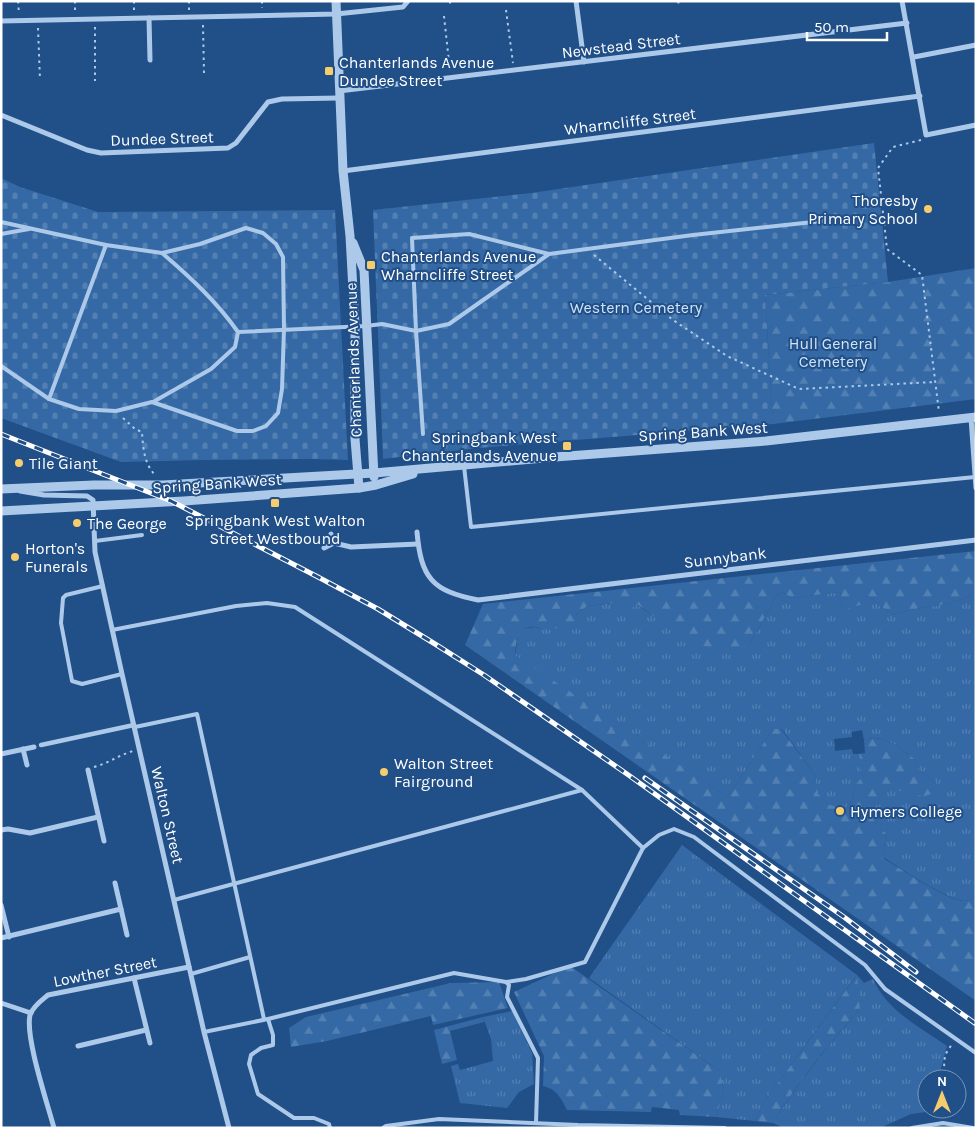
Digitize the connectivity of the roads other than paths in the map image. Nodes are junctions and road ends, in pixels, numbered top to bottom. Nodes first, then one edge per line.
1 (336, 1) edge
2 (408, 1) edge
3 (576, 1) edge
4 (902, 1) edge
5 (336, 14) junction
6 (149, 18) junction
7 (1, 21) edge
8 (907, 22) junction
9 (976, 46) edge
10 (914, 58) junction
11 (150, 60) dead end
12 (584, 62) junction
13 (339, 94) junction
14 (920, 96) junction
15 (1, 115) edge
16 (976, 125) edge
17 (343, 171) junction
18 (823, 221) dead end
19 (1, 222) edge
20 (32, 229) junction
21 (1, 234) edge
22 (350, 236) junction
23 (106, 245) junction
24 (162, 253) junction
25 (549, 254) junction
26 (355, 326) junction
27 (366, 326) junction
28 (284, 329) junction
29 (416, 330) junction
30 (238, 332) junction
31 (1, 366) edge
32 (48, 399) junction
33 (152, 402) junction
34 (973, 417) edge
35 (423, 434) dead end
36 (464, 465) junction
37 (433, 468) junction
38 (374, 473) junction
39 (359, 474) junction
40 (975, 477) edge
41 (376, 485) junction
42 (359, 488) junction
43 (976, 488) edge
44 (3, 489) edge
45 (94, 505) junction
46 (1, 511) edge
47 (418, 532) dead end
48 (331, 534) dead end
49 (142, 535) dead end
50 (976, 540) edge
51 (95, 541) junction
52 (334, 543) junction
53 (418, 544) junction
54 (324, 548) dead end
55 (102, 586) junction
56 (112, 630) junction
57 (122, 674) junction
58 (135, 726) junction
59 (41, 745) dead end
60 (34, 747) dead end
61 (23, 749) junction
62 (1, 754) edge
63 (27, 765) dead end
64 (88, 770) road end
65 (582, 790) junction
66 (98, 817) junction
67 (1, 830) edge
68 (104, 841) dead end
69 (643, 848) junction
70 (115, 883) dead end
71 (233, 884) junction
72 (174, 900) junction
73 (1, 905) edge
74 (121, 909) junction
75 (127, 935) dead end
76 (9, 937) junction
77 (1, 938) edge
78 (250, 957) junction
79 (190, 970) junction
80 (134, 978) junction
81 (506, 982) junction
82 (1, 1003) edge
83 (31, 1013) junction
84 (266, 1019) junction
85 (146, 1030) junction
86 (204, 1032) junction
87 (150, 1043) dead end
88 (78, 1046) dead end
89 (976, 1053) edge
90 (536, 1123) junction
91 (717, 1127) edge
92 (54, 1128) edge
93 (229, 1128) edge
94 (330, 1128) edge
95 (383, 1128) edge
96 (725, 1128) edge
97 (912, 1128) edge
98 (973, 1128) edge

1 - 5 street, Chanterlands Avenue
2 - 5 street
3 - 12 street
4 - 8 street
5 - 6 street
5 - 13 street, Chanterlands Avenue
6 - 7 street
6 - 11 street
8 - 10 street
8 - 12 street, Newstead Street
9 - 10 street
10 - 14 street
12 - 13 street, Newstead Street
13 - 15 street, Dundee Street
13 - 17 street, Chanterlands Avenue
14 - 16 street
14 - 17 street, Wharncliffe Street
17 - 22 street, Chanterlands Avenue
18 - 25 lane
19 - 20 lane
20 - 21 lane
20 - 23 lane
22 - 26 street, Chanterlands Avenue
22 - 27 street, Chanterlands Avenue
23 - 24 lane
23 - 32 lane
24 - 28 lane
24 - 30 lane
25 - 29 lane
25 - 29 lane
26 - 27 lane
26 - 28 lane
26 - 39 street, Chanterlands Avenue
27 - 29 lane
27 - 38 street, Chanterlands Avenue
28 - 30 lane
28 - 33 lane
29 - 35 lane
30 - 33 lane
31 - 32 lane
32 - 33 lane
34 - 36 street, Spring Bank West
34 - 40 street
36 - 37 street, Spring Bank West
36 - 40 lane
37 - 38 street, Spring Bank West
37 - 41 street, Spring Bank West
38 - 39 street, Spring Bank West
38 - 41 street, Chanterlands Avenue
39 - 42 street, Chanterlands Avenue
39 - 44 street, Spring Bank West
40 - 43 street
41 - 42 street, Spring Bank West
42 - 45 street, Spring Bank West
44 - 45 street
45 - 46 street, Spring Bank West
45 - 51 street, Walton Street
47 - 53 street
48 - 52 street
49 - 51 lane
50 - 53 street, Sunnybank
51 - 55 street, Walton Street
52 - 53 street
52 - 54 street
55 - 56 street, Walton Street
55 - 57 lane
56 - 57 street, Walton Street
56 - 65 lane
57 - 58 street, Walton Street
58 - 59 street
58 - 71 lane
58 - 72 street, Walton Street
60 - 61 street
61 - 62 street
61 - 63 street
64 - 66 street
65 - 69 lane
65 - 71 lane
66 - 67 street
66 - 68 street
69 - 81 lane
69 - 89 lane
70 - 74 street
71 - 72 lane
71 - 78 lane
72 - 79 street, Walton Street
73 - 76 street
74 - 75 street
74 - 76 street
76 - 77 street
78 - 79 lane
78 - 84 lane
79 - 80 street, Lowther Street
79 - 86 street, Walton Street
80 - 83 street, Lowther Street
80 - 85 street
81 - 84 lane
81 - 90 lane
82 - 83 street
83 - 92 street
84 - 86 lane
84 - 94 lane
85 - 87 street
85 - 88 street
86 - 93 street, Walton Street
90 - 91 lane
90 - 95 lane
91 - 96 lane
97 - 98 lane

